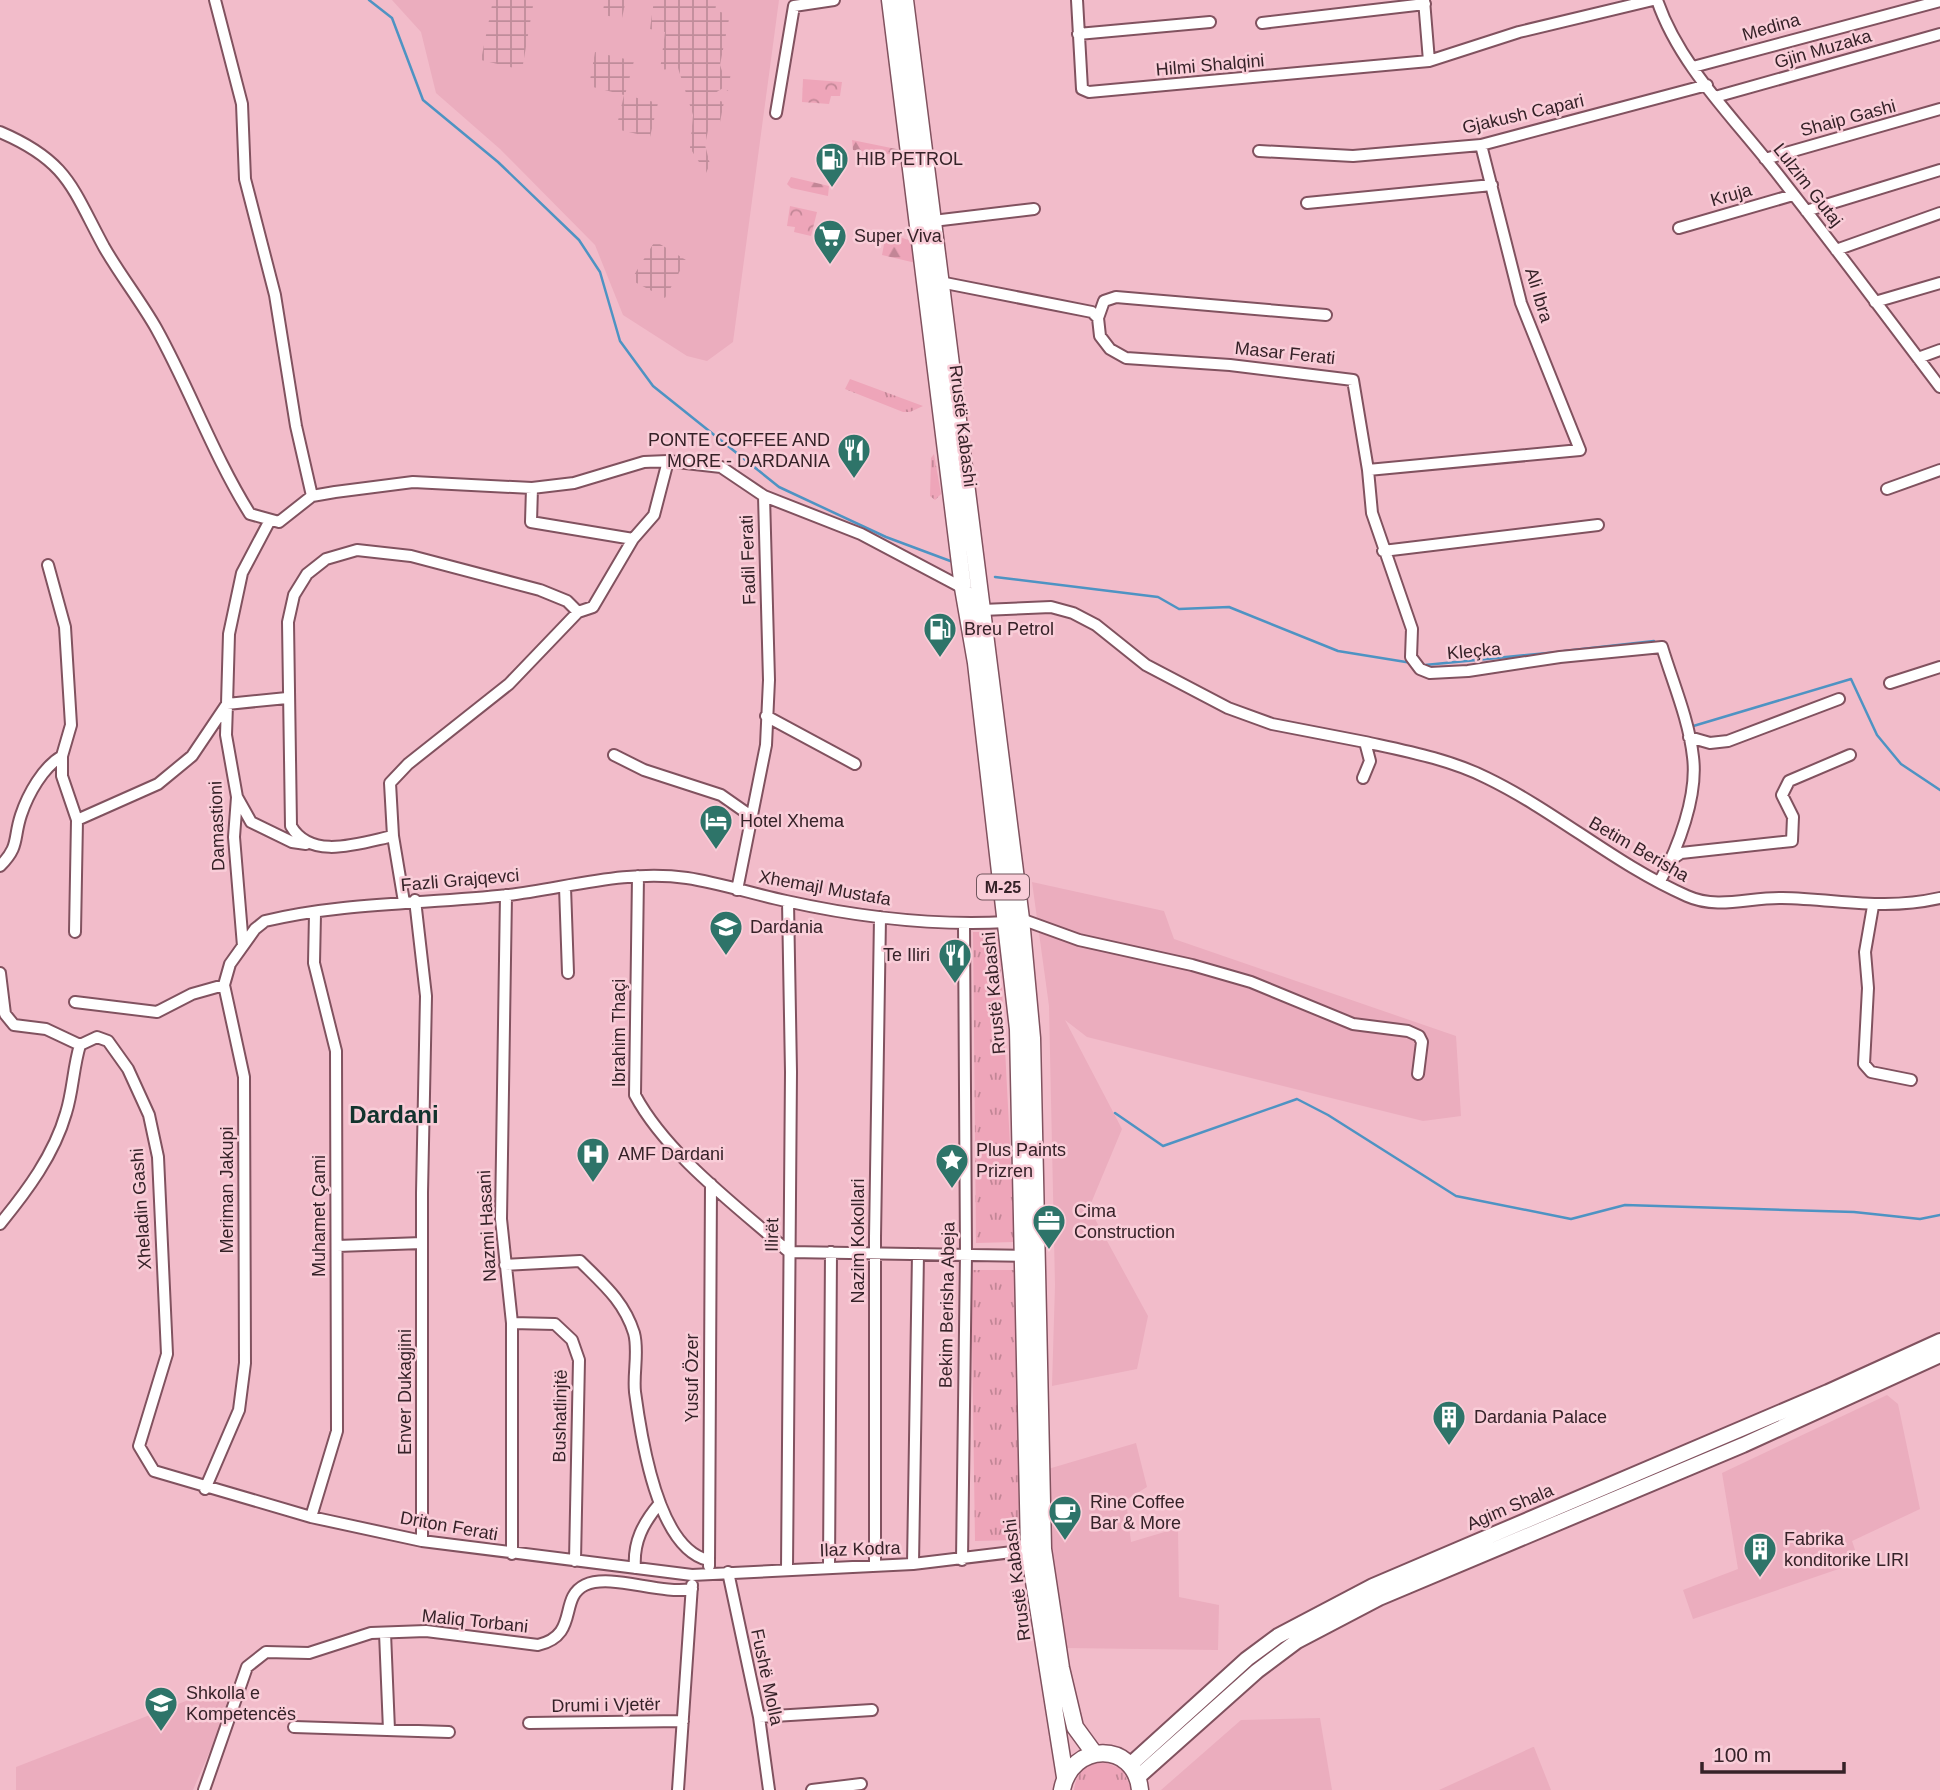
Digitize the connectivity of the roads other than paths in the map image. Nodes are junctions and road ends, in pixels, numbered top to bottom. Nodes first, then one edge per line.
1 (215, 0) edge
2 (834, 0) edge
3 (890, 0) edge
4 (905, 0) edge
5 (1077, 0) edge
6 (1655, 0) edge
7 (1940, 1) edge
8 (1424, 2) edge
9 (1210, 22) dead end
10 (1262, 23) dead end
11 (1078, 34) junction
12 (1940, 34) edge
13 (1429, 61) junction
14 (1693, 67) junction
15 (1707, 85) junction
16 (1715, 97) junction
17 (1940, 110) edge
18 (776, 113) dead end
19 (0, 132) edge
20 (1481, 145) junction
21 (1259, 151) dead end
22 (1765, 159) junction
23 (1940, 170) edge
24 (1492, 186) junction
25 (1793, 195) junction
26 (1307, 203) dead end
27 (1034, 209) dead end
28 (1806, 211) junction
29 (1940, 213) edge
30 (933, 221) junction
31 (1679, 228) dead end
32 (1836, 250) junction
33 (940, 282) junction
34 (1940, 283) edge
35 (1875, 302) junction
36 (1326, 315) dead end
37 (1098, 317) junction
38 (1940, 350) edge
39 (1918, 358) junction
40 (1940, 387) edge
41 (668, 461) junction
42 (1368, 470) junction
43 (1940, 470) edge
44 (532, 488) junction
45 (1888, 489) dead end
46 (312, 496) junction
47 (764, 496) junction
48 (269, 522) junction
49 (1598, 526) dead end
50 (633, 539) junction
51 (1383, 551) junction
52 (48, 565) dead end
53 (963, 588) junction
54 (982, 610) junction
55 (578, 612) junction
56 (1940, 667) edge
57 (1890, 683) dead end
58 (287, 698) junction
59 (1839, 699) dead end
60 (227, 704) junction
61 (766, 716) junction
62 (1689, 737) junction
63 (1365, 742) junction
64 (614, 755) dead end
65 (1850, 755) dead end
66 (62, 756) junction
67 (855, 764) dead end
68 (1363, 778) dead end
69 (237, 797) junction
70 (751, 816) junction
71 (76, 820) junction
72 (393, 836) junction
73 (312, 845) junction
74 (1672, 859) junction
75 (0, 866) edge
76 (638, 876) junction
77 (1660, 881) junction
78 (565, 887) junction
79 (737, 890) junction
80 (506, 895) junction
81 (1940, 898) edge
82 (409, 901) junction
83 (788, 902) junction
84 (1873, 906) junction
85 (315, 914) junction
86 (880, 917) junction
87 (1014, 921) junction
88 (964, 925) junction
89 (75, 932) dead end
90 (243, 946) junction
91 (0, 973) edge
92 (568, 973) dead end
93 (224, 985) junction
94 (75, 1002) dead end
95 (80, 1045) junction
96 (1418, 1074) dead end
97 (1911, 1080) dead end
98 (711, 1184) junction
99 (0, 1224) edge
100 (422, 1243) junction
101 (337, 1245) junction
102 (789, 1252) junction
103 (831, 1252) junction
104 (875, 1252) junction
105 (918, 1254) junction
106 (966, 1254) junction
107 (1030, 1256) junction
108 (505, 1265) junction
109 (512, 1323) junction
110 (1940, 1341) edge
111 (1940, 1355) edge
112 (205, 1489) junction
113 (660, 1503) junction
114 (311, 1517) junction
115 (422, 1541) junction
116 (1029, 1550) junction
117 (512, 1554) junction
118 (708, 1560) junction
119 (962, 1560) junction
120 (575, 1561) junction
121 (913, 1564) junction
122 (875, 1565) junction
123 (829, 1567) junction
124 (635, 1568) junction
125 (788, 1569) junction
126 (728, 1572) junction
127 (710, 1573) junction
128 (692, 1575) junction
129 (692, 1589) junction
130 (385, 1633) junction
131 (872, 1710) dead end
132 (759, 1717) junction
133 (683, 1721) junction
134 (529, 1723) dead end
135 (294, 1727) dead end
136 (389, 1730) junction
137 (449, 1732) dead end
138 (1094, 1754) junction
139 (1136, 1777) edge
140 (1064, 1783) edge
141 (861, 1784) dead end
142 (204, 1790) edge
143 (678, 1790) edge
144 (769, 1790) edge
145 (812, 1790) edge

1 - 46 street
2 - 18 street
3 - 53 main road, Rrustë Kabashi / M-25
4 - 30 main road, Rrustë Kabashi / M-25
5 - 11 street, Hilmi Shalqini
6 - 13 street
6 - 14 street, Lulzim Gutaj
7 - 14 street, Medina
8 - 10 street
8 - 13 street
9 - 11 street
11 - 13 street, Hilmi Shalqini
12 - 16 street, Gjin Muzaka
14 - 15 street, Lulzim Gutaj
15 - 16 street, Lulzim Gutaj
15 - 20 street, Gjakush Capari
16 - 22 street, Lulzim Gutaj
17 - 22 street, Shaip Gashi
19 - 48 street
20 - 21 street, Gjakush Capari
20 - 24 street, Ali Ibra
22 - 25 street, Lulzim Gutaj
23 - 28 street
24 - 26 street
24 - 42 street, Ali Ibra
25 - 28 street, Lulzim Gutaj
25 - 31 street, Kruja
27 - 30 street
28 - 32 street, Lulzim Gutaj
29 - 32 street
30 - 33 main road, Rrustë Kabashi / M-25
32 - 35 street, Lulzim Gutaj
33 - 37 street
33 - 54 main road, Rrustë Kabashi / M-25
34 - 35 street
35 - 39 street, Lulzim Gutaj
36 - 37 street
37 - 42 street, Masar Ferati
38 - 39 street
39 - 40 street, Lulzim Gutaj
41 - 44 street, Fadil Ferati
41 - 47 street, Fadil Ferati
41 - 50 street
42 - 51 street, Kleçka
43 - 45 street
44 - 46 street, Fadil Ferati
44 - 50 street
46 - 48 street
47 - 53 street
47 - 61 street, Fadil Ferati
48 - 60 street, Damastioni
49 - 51 street
50 - 55 street
51 - 62 street, Kleçka
52 - 66 street
53 - 87 main road, Rrustë Kabashi / M-25
54 - 63 street, Betim Berisha
54 - 87 main road, Rrustë Kabashi / M-25
55 - 58 street
55 - 72 street
56 - 57 street
58 - 60 street
58 - 73 street
59 - 62 street
60 - 69 street, Damastioni
60 - 71 street
61 - 67 street
61 - 70 street, Fadil Ferati
62 - 74 street
63 - 68 street
63 - 77 street, Betim Berisha
64 - 70 street
65 - 74 street
66 - 71 street
66 - 75 street
69 - 73 street
69 - 90 street, Damastioni
70 - 79 street, Fadil Ferati
71 - 89 street
72 - 73 street
72 - 82 street
74 - 77 street
76 - 78 street, Fazli Grajqevci
76 - 79 street, Xhemajl Mustafa
76 - 98 street, Ibrahim Thaçi
77 - 84 street, Betim Berisha
78 - 80 street, Fazli Grajqevci
78 - 92 street
79 - 83 street, Xhemajl Mustafa
80 - 82 street, Fazli Grajqevci
80 - 108 street, Nazmi Hasani
81 - 84 street, Betim Berisha
82 - 85 street, Fazli Grajqevci
82 - 100 street, Enver Dukagjini
83 - 86 street, Xhemajl Mustafa
83 - 102 street, Ilirët
84 - 97 street
85 - 90 street, Fazli Grajqevci
85 - 101 street, Muhamet Çami
86 - 88 street, Xhemajl Mustafa
86 - 104 street, Nazim Kokollari
87 - 88 street, Xhemajl Mustafa
87 - 96 street
87 - 107 main road, Rrustë Kabashi / M-25
88 - 106 street, Bekim Berisha Abeja
90 - 93 street
91 - 95 street
93 - 94 street
93 - 112 street, Meriman Jakupi
95 - 99 street
95 - 112 street, Xheladin Gashi
98 - 102 street, Ibrahim Thaçi
98 - 118 street, Yusuf Özer
100 - 101 street
100 - 115 street, Enver Dukagjini
101 - 114 street, Muhamet Çami
102 - 103 street
102 - 125 street, Ilirët
103 - 104 street
103 - 123 street
104 - 105 street
104 - 122 street, Nazim Kokollari
105 - 106 street
105 - 121 street
106 - 107 street
106 - 119 street, Bekim Berisha Abeja
107 - 116 main road, Rrustë Kabashi / M-25
107 - 138 main road, Rrustë Kabashi / M-25
108 - 109 street, Nazmi Hasani
108 - 113 street
109 - 117 street, Nazmi Hasani
109 - 120 street, Bushatlinjtë
110 - 139 main road, Agim Shala
111 - 139 main road, Agim Shala
112 - 114 street, Driton Ferati
113 - 118 street
113 - 124 street
114 - 115 street, Driton Ferati
115 - 117 street, Driton Ferati
116 - 119 street, Ilaz Kodra
116 - 140 main road, Rrustë Kabashi / M-25
117 - 120 street, Driton Ferati
118 - 127 street, Yusuf Özer
119 - 121 street, Ilaz Kodra
120 - 124 street, Driton Ferati
121 - 122 street, Ilaz Kodra
122 - 123 street, Ilaz Kodra
123 - 125 street, Ilaz Kodra
124 - 128 street, Driton Ferati
125 - 126 street, Ilaz Kodra
126 - 127 street, Ilaz Kodra
126 - 132 street, Fushë Molla
127 - 128 street, Ilaz Kodra
128 - 129 street, Drumi i Vjetër
129 - 130 street, Maliq Torbani
129 - 133 street, Drumi i Vjetër
130 - 136 street
130 - 142 street, Maliq Torbani
131 - 132 street
132 - 144 street, Fushë Molla
133 - 134 street, Drumi i Vjetër
133 - 143 street, Drumi i Vjetër
135 - 136 street
136 - 137 street
138 - 139 main road
138 - 140 main road, M-25
141 - 145 street

